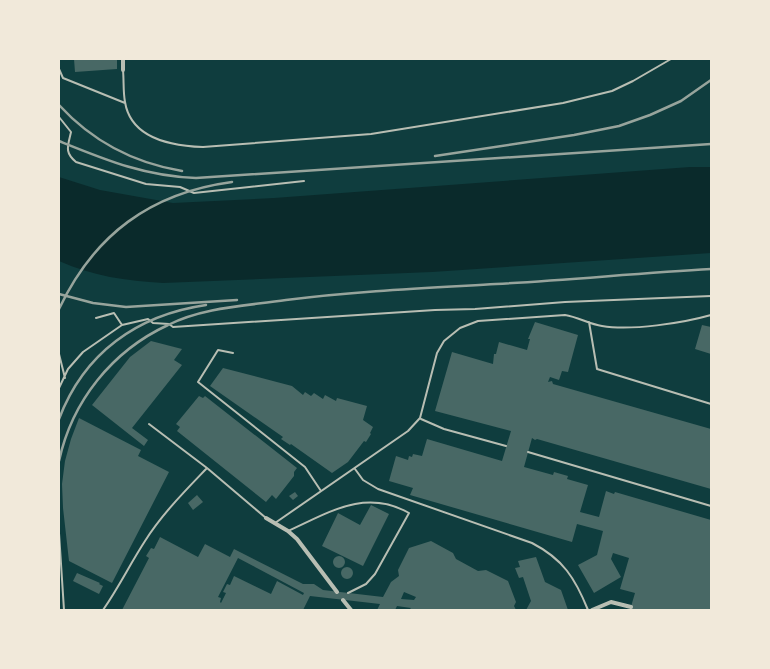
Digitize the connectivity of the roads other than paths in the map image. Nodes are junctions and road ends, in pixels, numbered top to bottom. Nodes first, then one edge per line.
1 (123, 59) edge
2 (671, 59) edge
3 (59, 69) edge
4 (123, 70) joint
5 (125, 103) junction
6 (59, 117) edge
7 (304, 181) dead end
8 (711, 296) edge
9 (711, 315) edge
10 (96, 318) dead end
11 (589, 322) junction
12 (122, 325) junction
13 (233, 353) dead end
14 (59, 354) edge
15 (65, 378) junction
16 (59, 388) edge
17 (711, 404) edge
18 (420, 418) junction
19 (149, 424) dead end
20 (506, 446) dead end
21 (528, 452) dead end
22 (207, 468) junction
23 (355, 469) junction
24 (321, 491) junction
25 (711, 506) edge
26 (266, 518) joint
27 (276, 523) junction
28 (288, 531) junction
29 (59, 533) edge
30 (337, 592) dead end
31 (348, 593) dead end
32 (343, 600) dead end
33 (631, 607) dead end
34 (64, 610) edge
35 (103, 610) edge
36 (351, 610) edge
37 (588, 610) edge
38 (592, 610) edge

1 - 4 street
2 - 5 lane
3 - 5 lane
4 - 5 lane
6 - 7 lane
8 - 12 lane
9 - 11 lane
10 - 12 lane
11 - 17 lane
11 - 18 lane
12 - 15 lane
13 - 24 lane
14 - 15 lane
15 - 16 lane
18 - 20 lane
18 - 23 lane
19 - 22 lane
21 - 25 lane
22 - 26 lane
22 - 35 lane
23 - 24 lane
23 - 37 lane
24 - 27 lane
26 - 27 street
27 - 28 street
28 - 30 street
28 - 31 lane
29 - 34 lane
32 - 36 street
33 - 38 street

